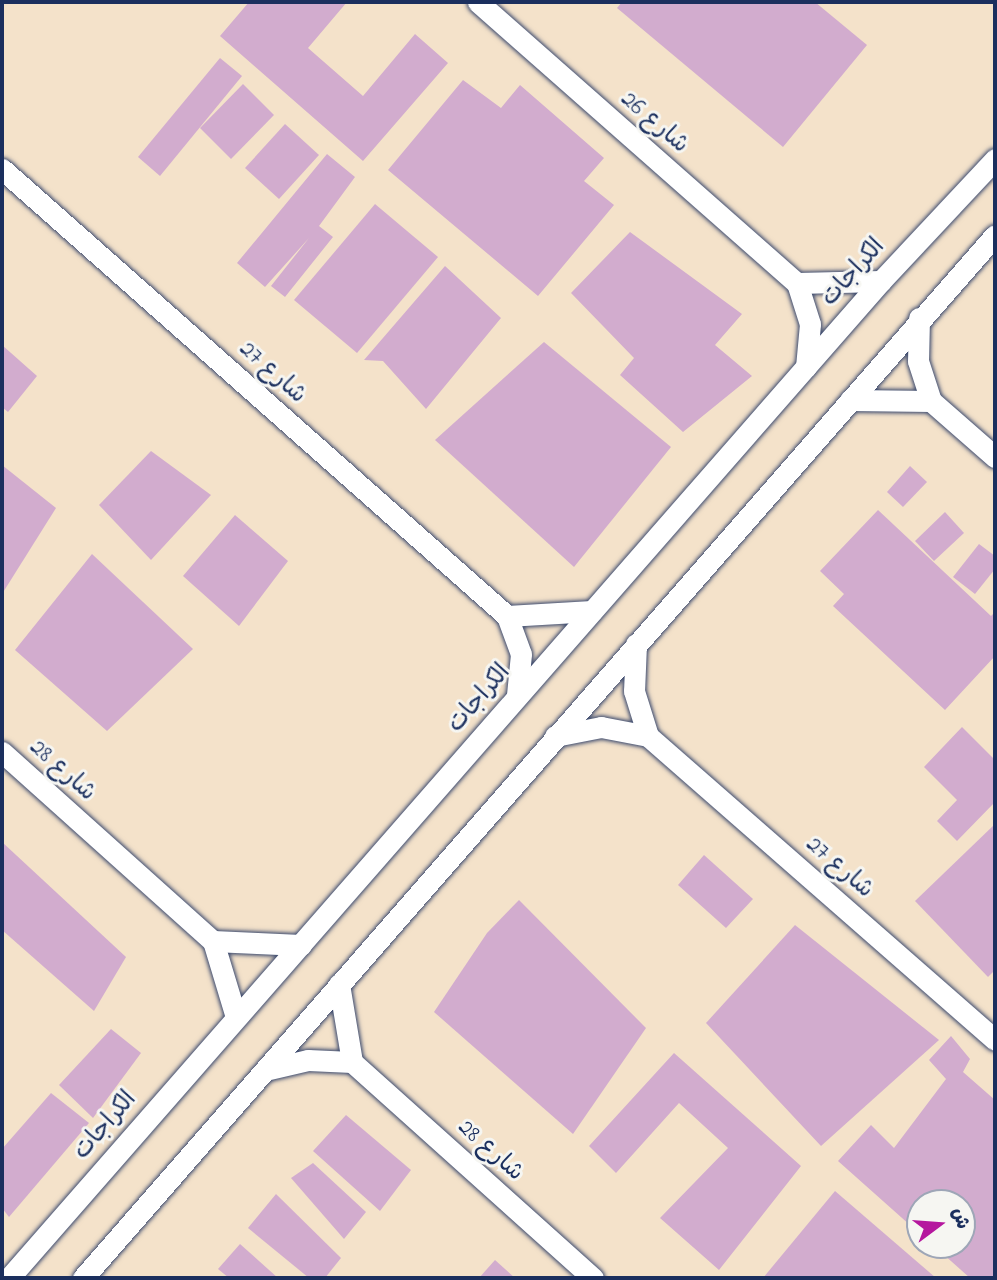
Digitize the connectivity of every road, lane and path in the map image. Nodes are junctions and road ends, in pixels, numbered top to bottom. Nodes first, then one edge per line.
1 (478, 2) edge
2 (995, 159) edge
3 (2, 169) edge
4 (995, 236) edge
5 (881, 281) junction
6 (797, 283) junction
7 (919, 318) junction
8 (806, 367) junction
9 (850, 400) junction
10 (931, 401) junction
11 (995, 457) edge
12 (592, 611) junction
13 (507, 616) junction
14 (636, 644) junction
15 (517, 695) junction
16 (555, 736) junction
17 (648, 736) junction
18 (2, 752) edge
19 (213, 942) junction
20 (301, 945) junction
21 (339, 984) junction
22 (236, 1017) junction
23 (995, 1040) edge
24 (352, 1062) junction
25 (265, 1070) junction
26 (9, 1278) edge
27 (83, 1278) edge
28 (593, 1278) edge

1 - 6 street, شارع 26
2 - 5 street, الكراجات
3 - 13 street, شارع 27
4 - 7 street
5 - 6 street
5 - 8 street, الكراجات
6 - 8 street
7 - 9 street
7 - 10 street
8 - 12 street, الكراجات
9 - 10 street
9 - 14 street
10 - 11 street
12 - 13 street
12 - 15 street, الكراجات
13 - 15 street, شارع 27
14 - 16 street
14 - 17 street
15 - 20 street, الكراجات
16 - 17 street
16 - 21 street
17 - 23 street, شارع 27
18 - 19 street, شارع 28
19 - 20 street
19 - 22 street
20 - 22 street, الكراجات
21 - 24 street
21 - 25 street
22 - 26 street, الكراجات
24 - 25 street
24 - 28 street, شارع 28
25 - 27 street

